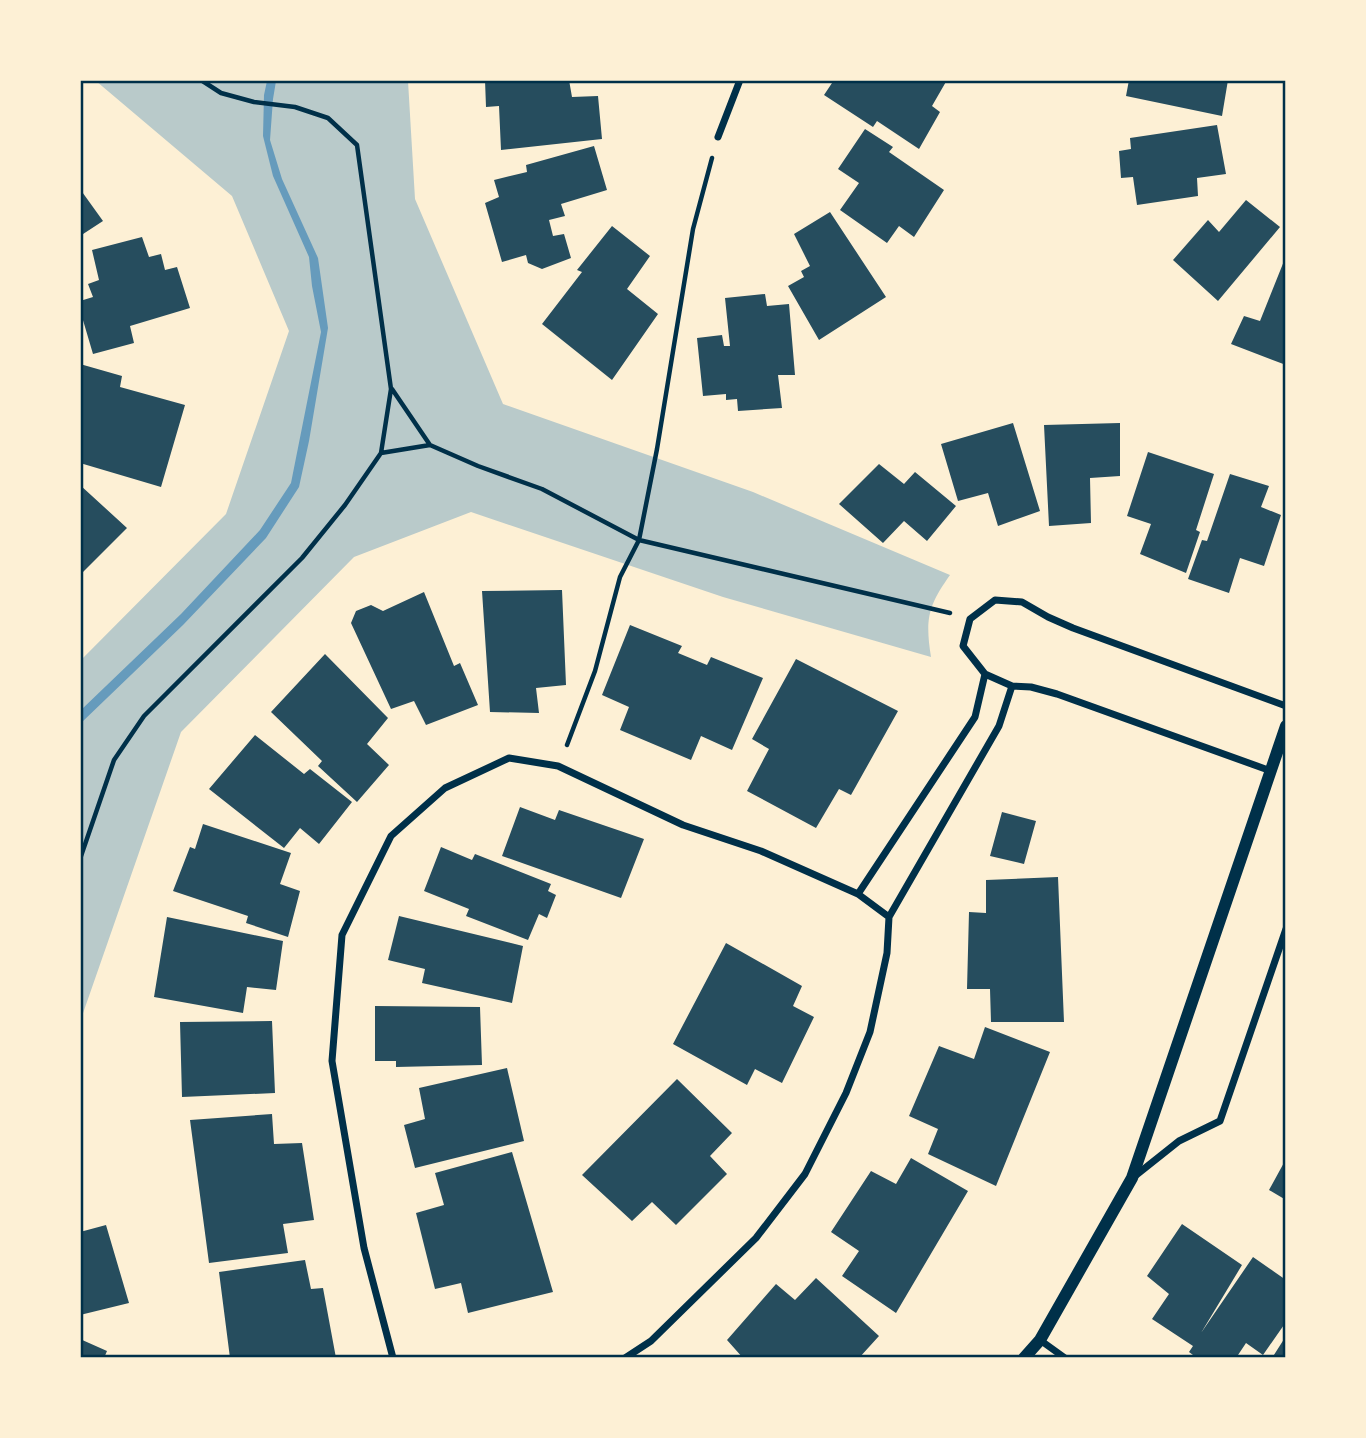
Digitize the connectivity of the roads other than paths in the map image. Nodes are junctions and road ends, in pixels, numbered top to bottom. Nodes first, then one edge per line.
1 (740, 80) edge
2 (718, 136) road end
3 (985, 674) junction
4 (1012, 686) junction
5 (1286, 706) edge
6 (1286, 726) edge
7 (1270, 771) junction
8 (858, 894) junction
9 (889, 917) junction
10 (1286, 929) edge
11 (1132, 1178) junction
12 (1040, 1340) junction
13 (393, 1357) edge
14 (625, 1357) edge
15 (1024, 1357) edge
16 (1065, 1357) edge

1 - 2 street
3 - 4 street
3 - 5 street
3 - 8 street
4 - 7 street
4 - 9 street
6 - 7 street
7 - 11 street
8 - 9 street
8 - 13 street
9 - 14 street
10 - 11 street
11 - 12 street
12 - 15 street
12 - 16 street

